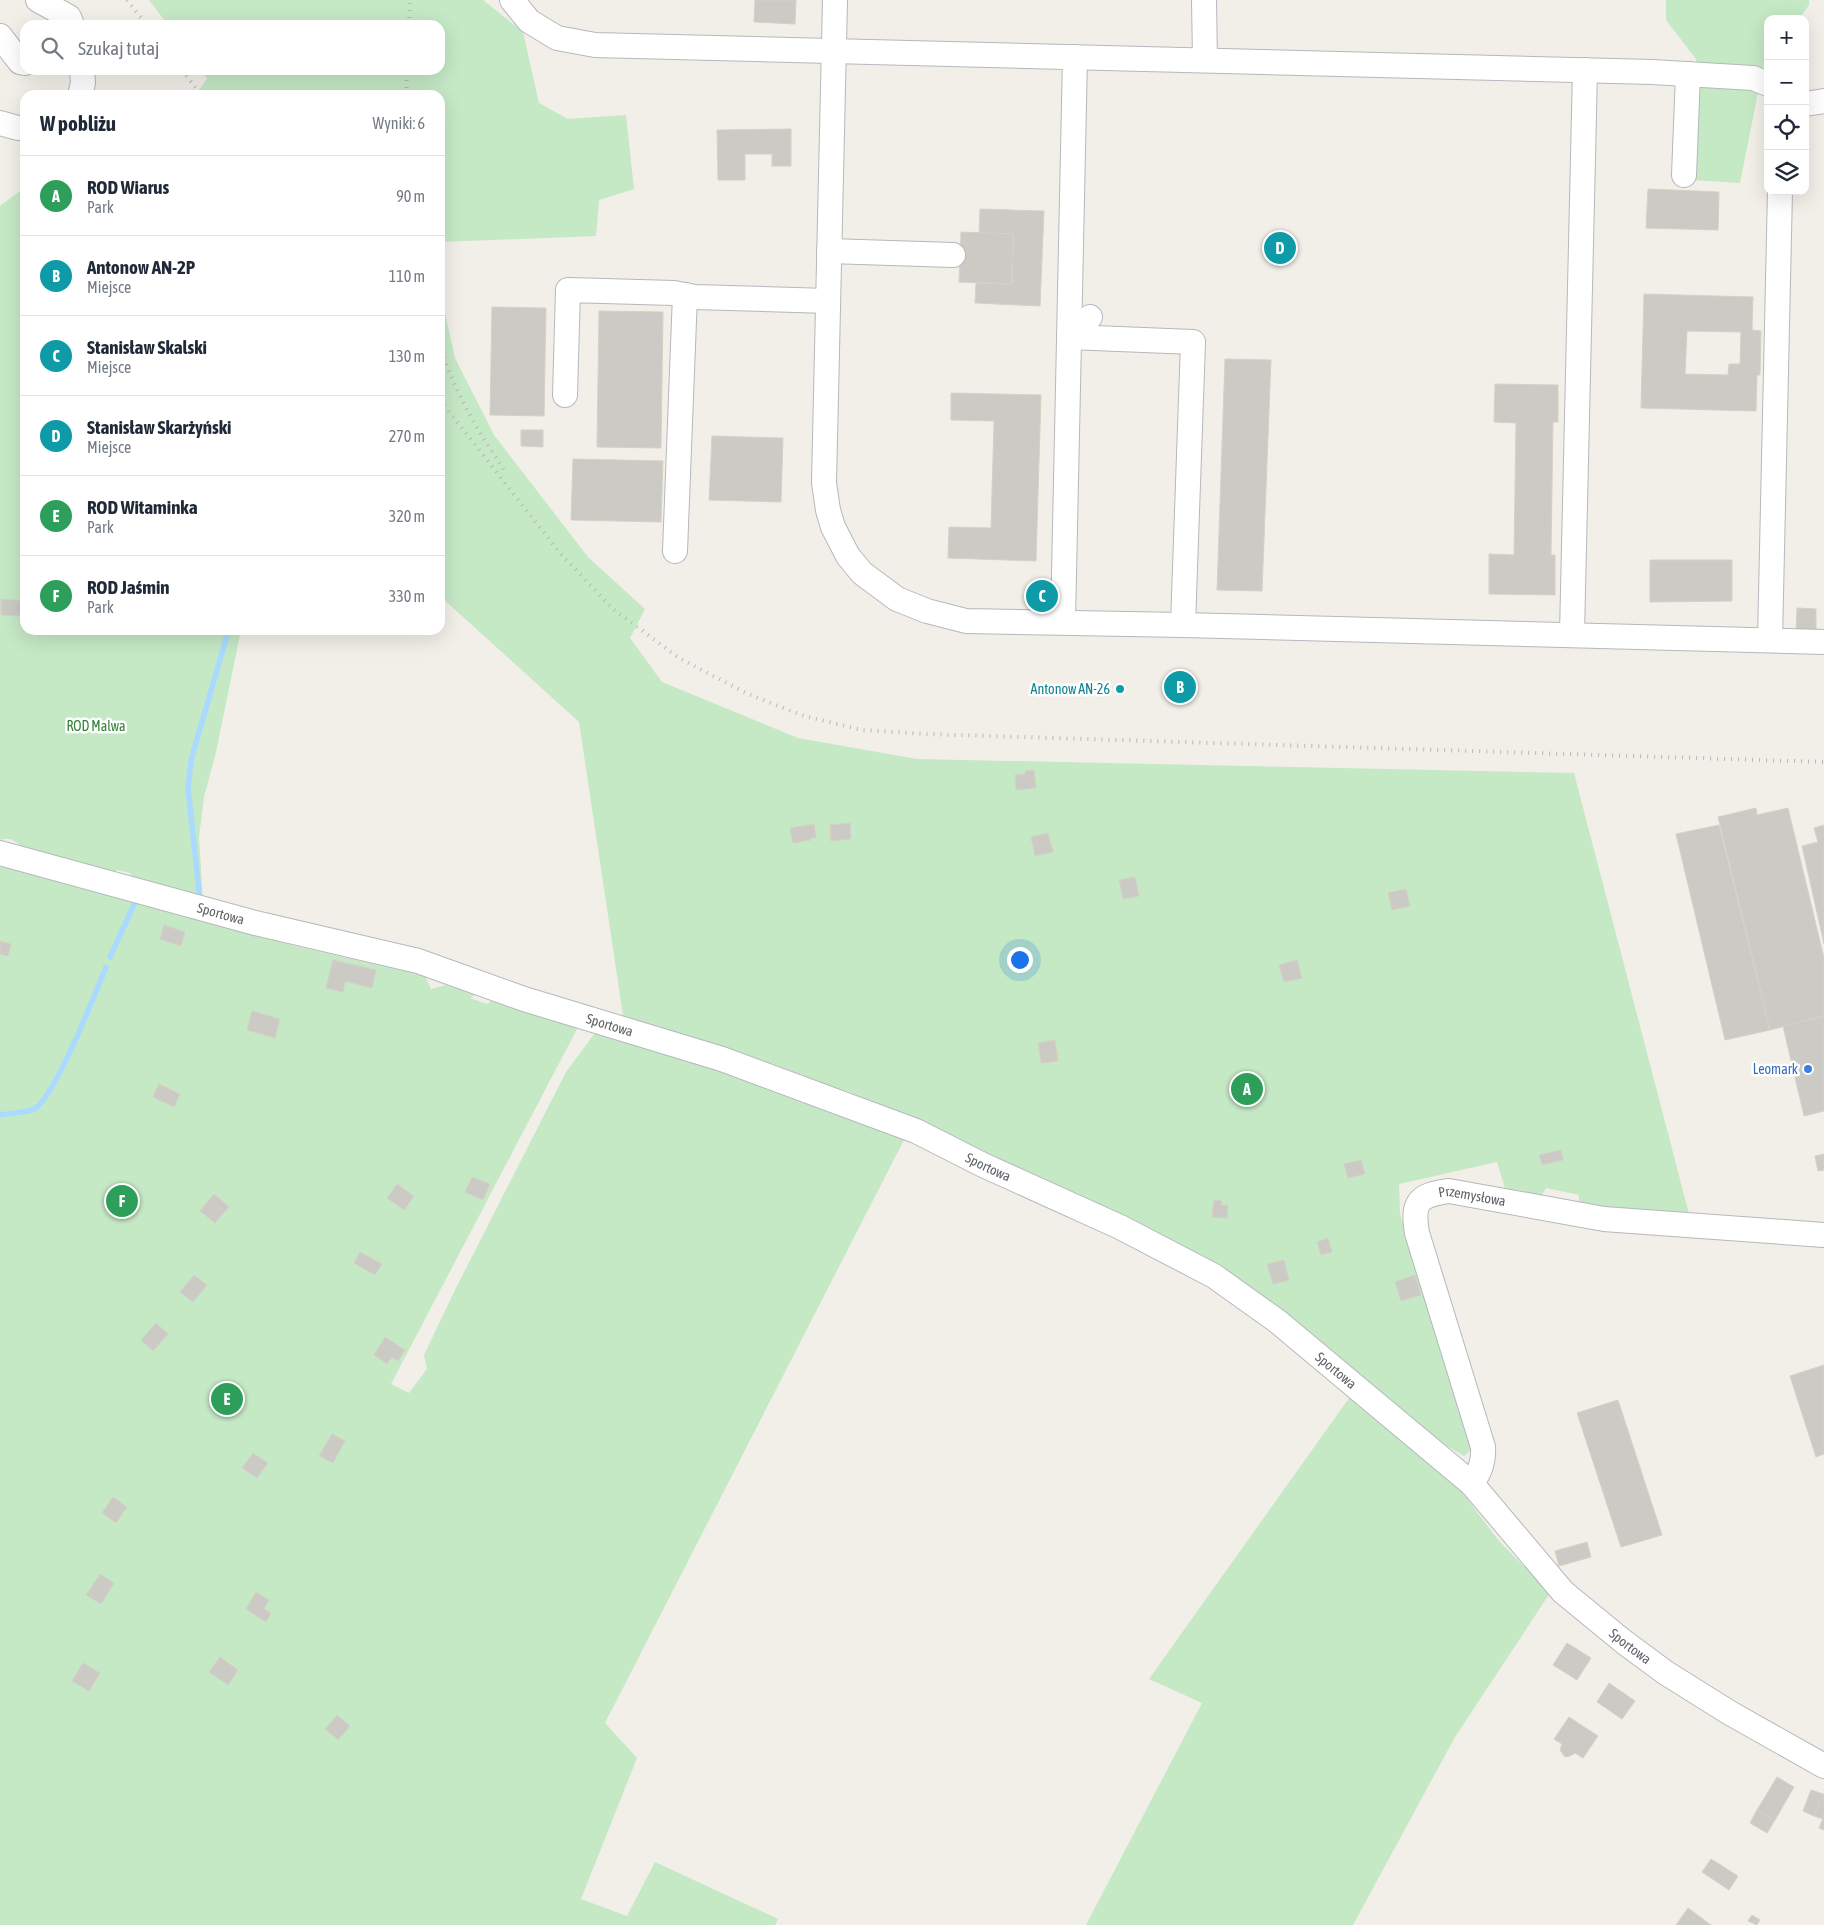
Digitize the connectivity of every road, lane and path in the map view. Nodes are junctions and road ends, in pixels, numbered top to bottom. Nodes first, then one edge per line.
1 (38, 0) edge
2 (512, 0) edge
3 (835, 0) edge
4 (1204, 0) edge
5 (70, 20) edge
6 (0, 36) edge
7 (834, 51) junction
8 (1075, 57) junction
9 (1204, 60) junction
10 (20, 62) edge
11 (1585, 70) junction
12 (1688, 74) junction
13 (82, 75) edge
14 (1764, 82) edge
15 (81, 90) edge
16 (1824, 100) edge
17 (1809, 103) edge
18 (0, 123) edge
19 (20, 128) edge
20 (1684, 176) dead end
21 (1780, 195) edge
22 (829, 251) junction
23 (953, 255) dead end
24 (685, 295) junction
25 (828, 301) junction
26 (1090, 317) dead end
27 (1069, 337) junction
28 (565, 395) dead end
29 (675, 550) dead end
30 (1063, 622) junction
31 (1184, 625) junction
32 (1572, 634) junction
33 (1770, 640) junction
34 (1824, 642) edge
35 (0, 853) edge
36 (1824, 1235) edge
37 (1472, 1484) junction
38 (1824, 1766) edge

1 - 5 street
2 - 7 street
3 - 7 street
4 - 9 street
6 - 10 street
7 - 8 street
7 - 22 street
8 - 9 street
8 - 27 street
9 - 11 street
11 - 12 street
11 - 32 street
12 - 14 street
12 - 20 street
13 - 15 street
16 - 17 street
18 - 19 street
21 - 33 street
22 - 23 street
22 - 25 street
24 - 25 street
24 - 28 street
24 - 29 street
25 - 30 street
26 - 27 street
27 - 30 street
27 - 31 street
30 - 31 street
31 - 32 street
32 - 33 street
33 - 34 street
35 - 37 street, Sportowa
36 - 37 street, Przemysłowa
37 - 38 street, Sportowa

